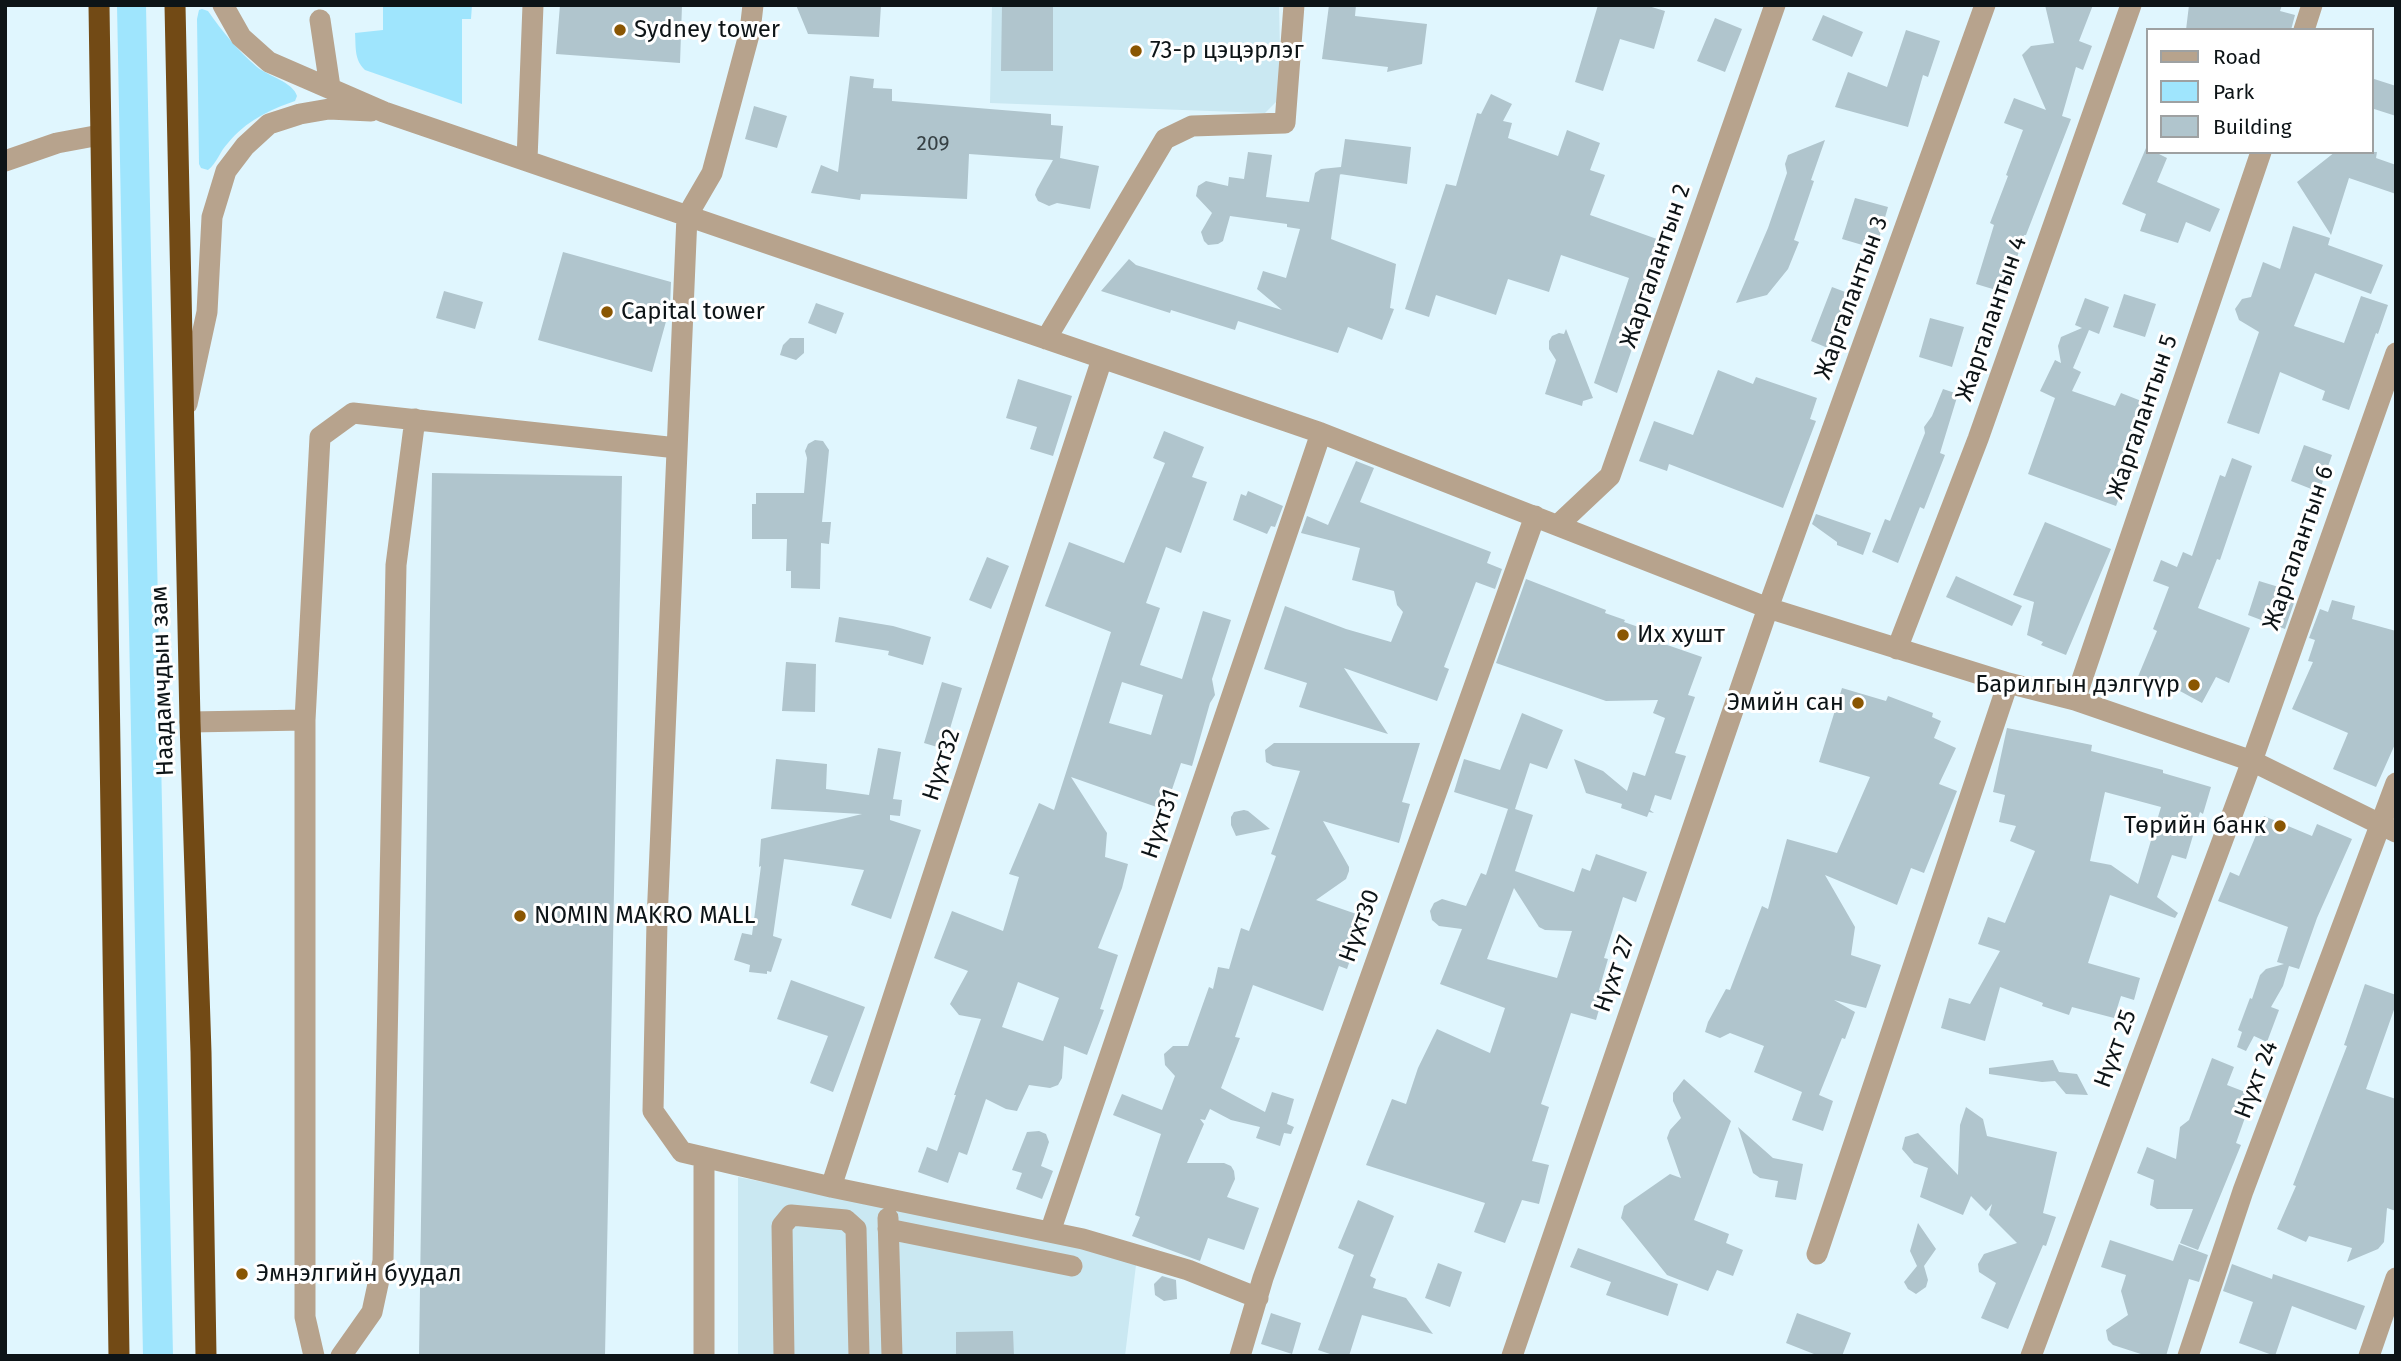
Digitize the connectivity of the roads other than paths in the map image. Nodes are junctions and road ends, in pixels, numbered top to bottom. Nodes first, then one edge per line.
1 (99, 5) edge
2 (175, 5) edge
3 (223, 5) edge
4 (533, 5) edge
5 (753, 5) edge
6 (1294, 5) edge
7 (1776, 5) edge
8 (1985, 5) edge
9 (2130, 5) edge
10 (2312, 5) edge
11 (320, 20) dead end
12 (2305, 28) edge
13 (330, 87) junction
14 (384, 111) junction
15 (100, 135) junction
16 (2260, 154) edge
17 (527, 160) junction
18 (5, 161) edge
19 (687, 216) junction
20 (1046, 339) junction
21 (2396, 353) edge
22 (1102, 359) junction
23 (415, 419) junction
24 (183, 423) junction
25 (1321, 433) junction
26 (677, 448) junction
27 (1535, 516) junction
28 (1558, 525) junction
29 (1768, 608) junction
30 (1897, 649) junction
31 (2008, 683) junction
32 (2075, 700) junction
33 (305, 720) junction
34 (190, 722) junction
35 (2252, 761) junction
36 (2396, 783) edge
37 (2389, 828) edge
38 (704, 1157) junction
39 (831, 1187) junction
40 (888, 1198) junction
41 (888, 1229) junction
42 (1050, 1232) junction
43 (1817, 1254) dead end
44 (1072, 1266) dead end
45 (2396, 1278) edge
46 (1258, 1298) junction
47 (119, 1356) edge
48 (206, 1356) edge
49 (314, 1356) edge
50 (341, 1356) edge
51 (704, 1356) edge
52 (783, 1356) edge
53 (859, 1356) edge
54 (892, 1356) edge
55 (1240, 1356) edge
56 (1512, 1356) edge
57 (2031, 1356) edge
58 (2188, 1356) edge
59 (2368, 1356) edge

1 - 15 highway
2 - 24 highway, Наадамчдын зам
3 - 13 street
4 - 17 street
5 - 19 street
6 - 20 street
7 - 28 street, Жаргалантын 2
8 - 29 street, Жаргалантын 3
9 - 30 street, Жаргалантын 4
10 - 12 street
11 - 13 street
13 - 14 street
14 - 17 street
14 - 24 street
15 - 18 street
15 - 47 highway
16 - 32 street, Жаргалантын 5
17 - 19 street
19 - 20 street
19 - 26 street
20 - 22 street
21 - 35 street, Жаргалантын 6
22 - 25 street
22 - 39 street, Нүхт32
23 - 26 street
23 - 33 street
23 - 50 street
24 - 34 highway, Наадамчдын зам
25 - 27 street
25 - 42 street, Нүхт31
26 - 38 street
27 - 28 street
27 - 46 street, Нүхт30
28 - 29 street
29 - 30 street
29 - 56 street, Нүхт 27
30 - 31 street
31 - 32 street
31 - 43 street
32 - 35 street
33 - 34 street
33 - 49 street
34 - 48 highway, Наадамчдын зам
35 - 37 street
35 - 57 street, Нүхт 25
36 - 37 street, Нүхт 24
37 - 58 street, Нүхт 24
38 - 39 street
38 - 51 street
39 - 40 street
40 - 41 street
40 - 42 street
41 - 44 street
41 - 54 street
42 - 46 street
45 - 59 street
46 - 55 street, Нүхт30
52 - 53 street

